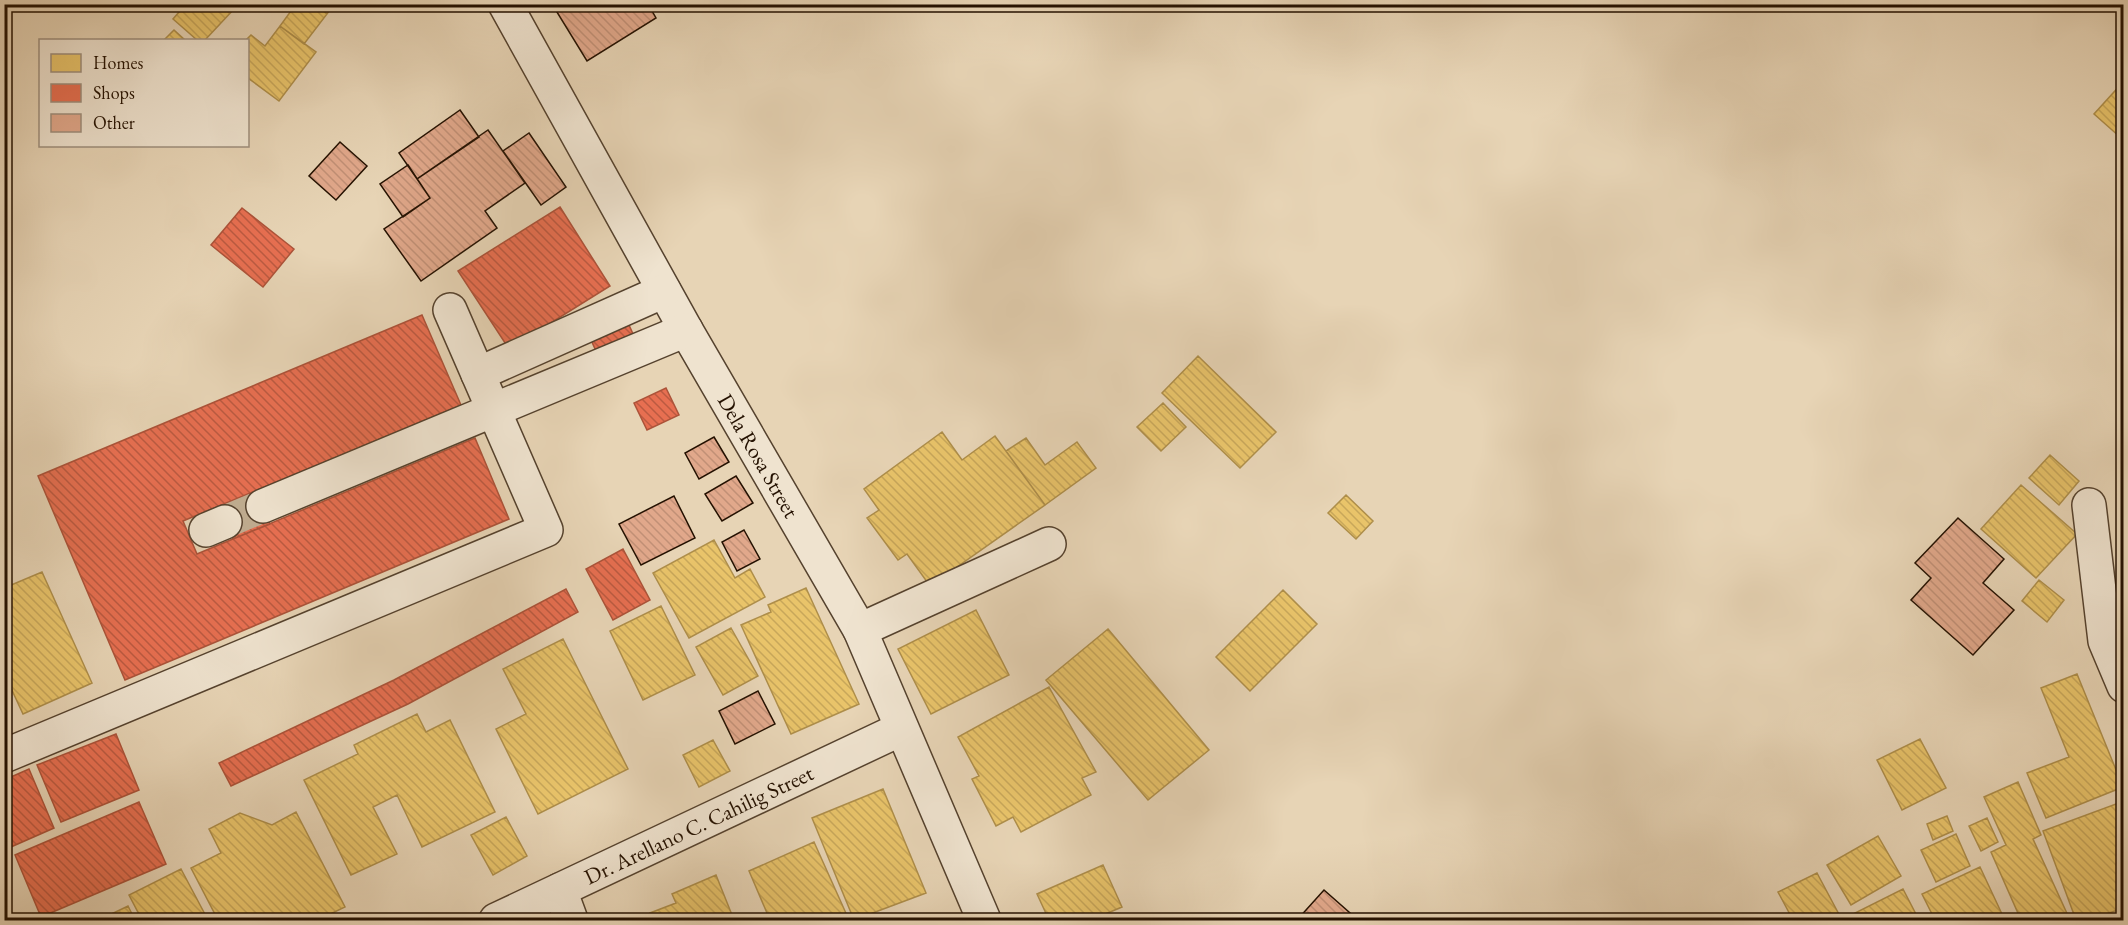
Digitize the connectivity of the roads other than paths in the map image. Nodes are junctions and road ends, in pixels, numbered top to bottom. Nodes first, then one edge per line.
1 (505, 4) edge
2 (664, 291) junction
3 (450, 310) dead end
4 (686, 330) junction
5 (478, 374) junction
6 (493, 411) junction
7 (2089, 505) dead end
8 (263, 506) tunnel mouth
9 (1049, 544) dead end
10 (860, 630) junction
11 (2124, 686) edge
12 (902, 729) junction
13 (4, 756) edge
14 (560, 890) junction
15 (496, 921) edge
16 (571, 921) edge
17 (984, 921) edge

1 - 2 street, Dela Rosa Street
2 - 4 street, Dela Rosa Street
2 - 5 street
3 - 5 street
4 - 6 street
4 - 10 street, Dela Rosa Street
5 - 6 street
6 - 8 street
6 - 13 street
7 - 11 street
9 - 10 street
10 - 12 street, Dela Rosa Street
12 - 14 street, Dr. Arellano C. Cahilig Street
12 - 17 street, Dela Rosa Street
14 - 15 street, Dr. Arellano C. Cahilig Street
14 - 16 street

